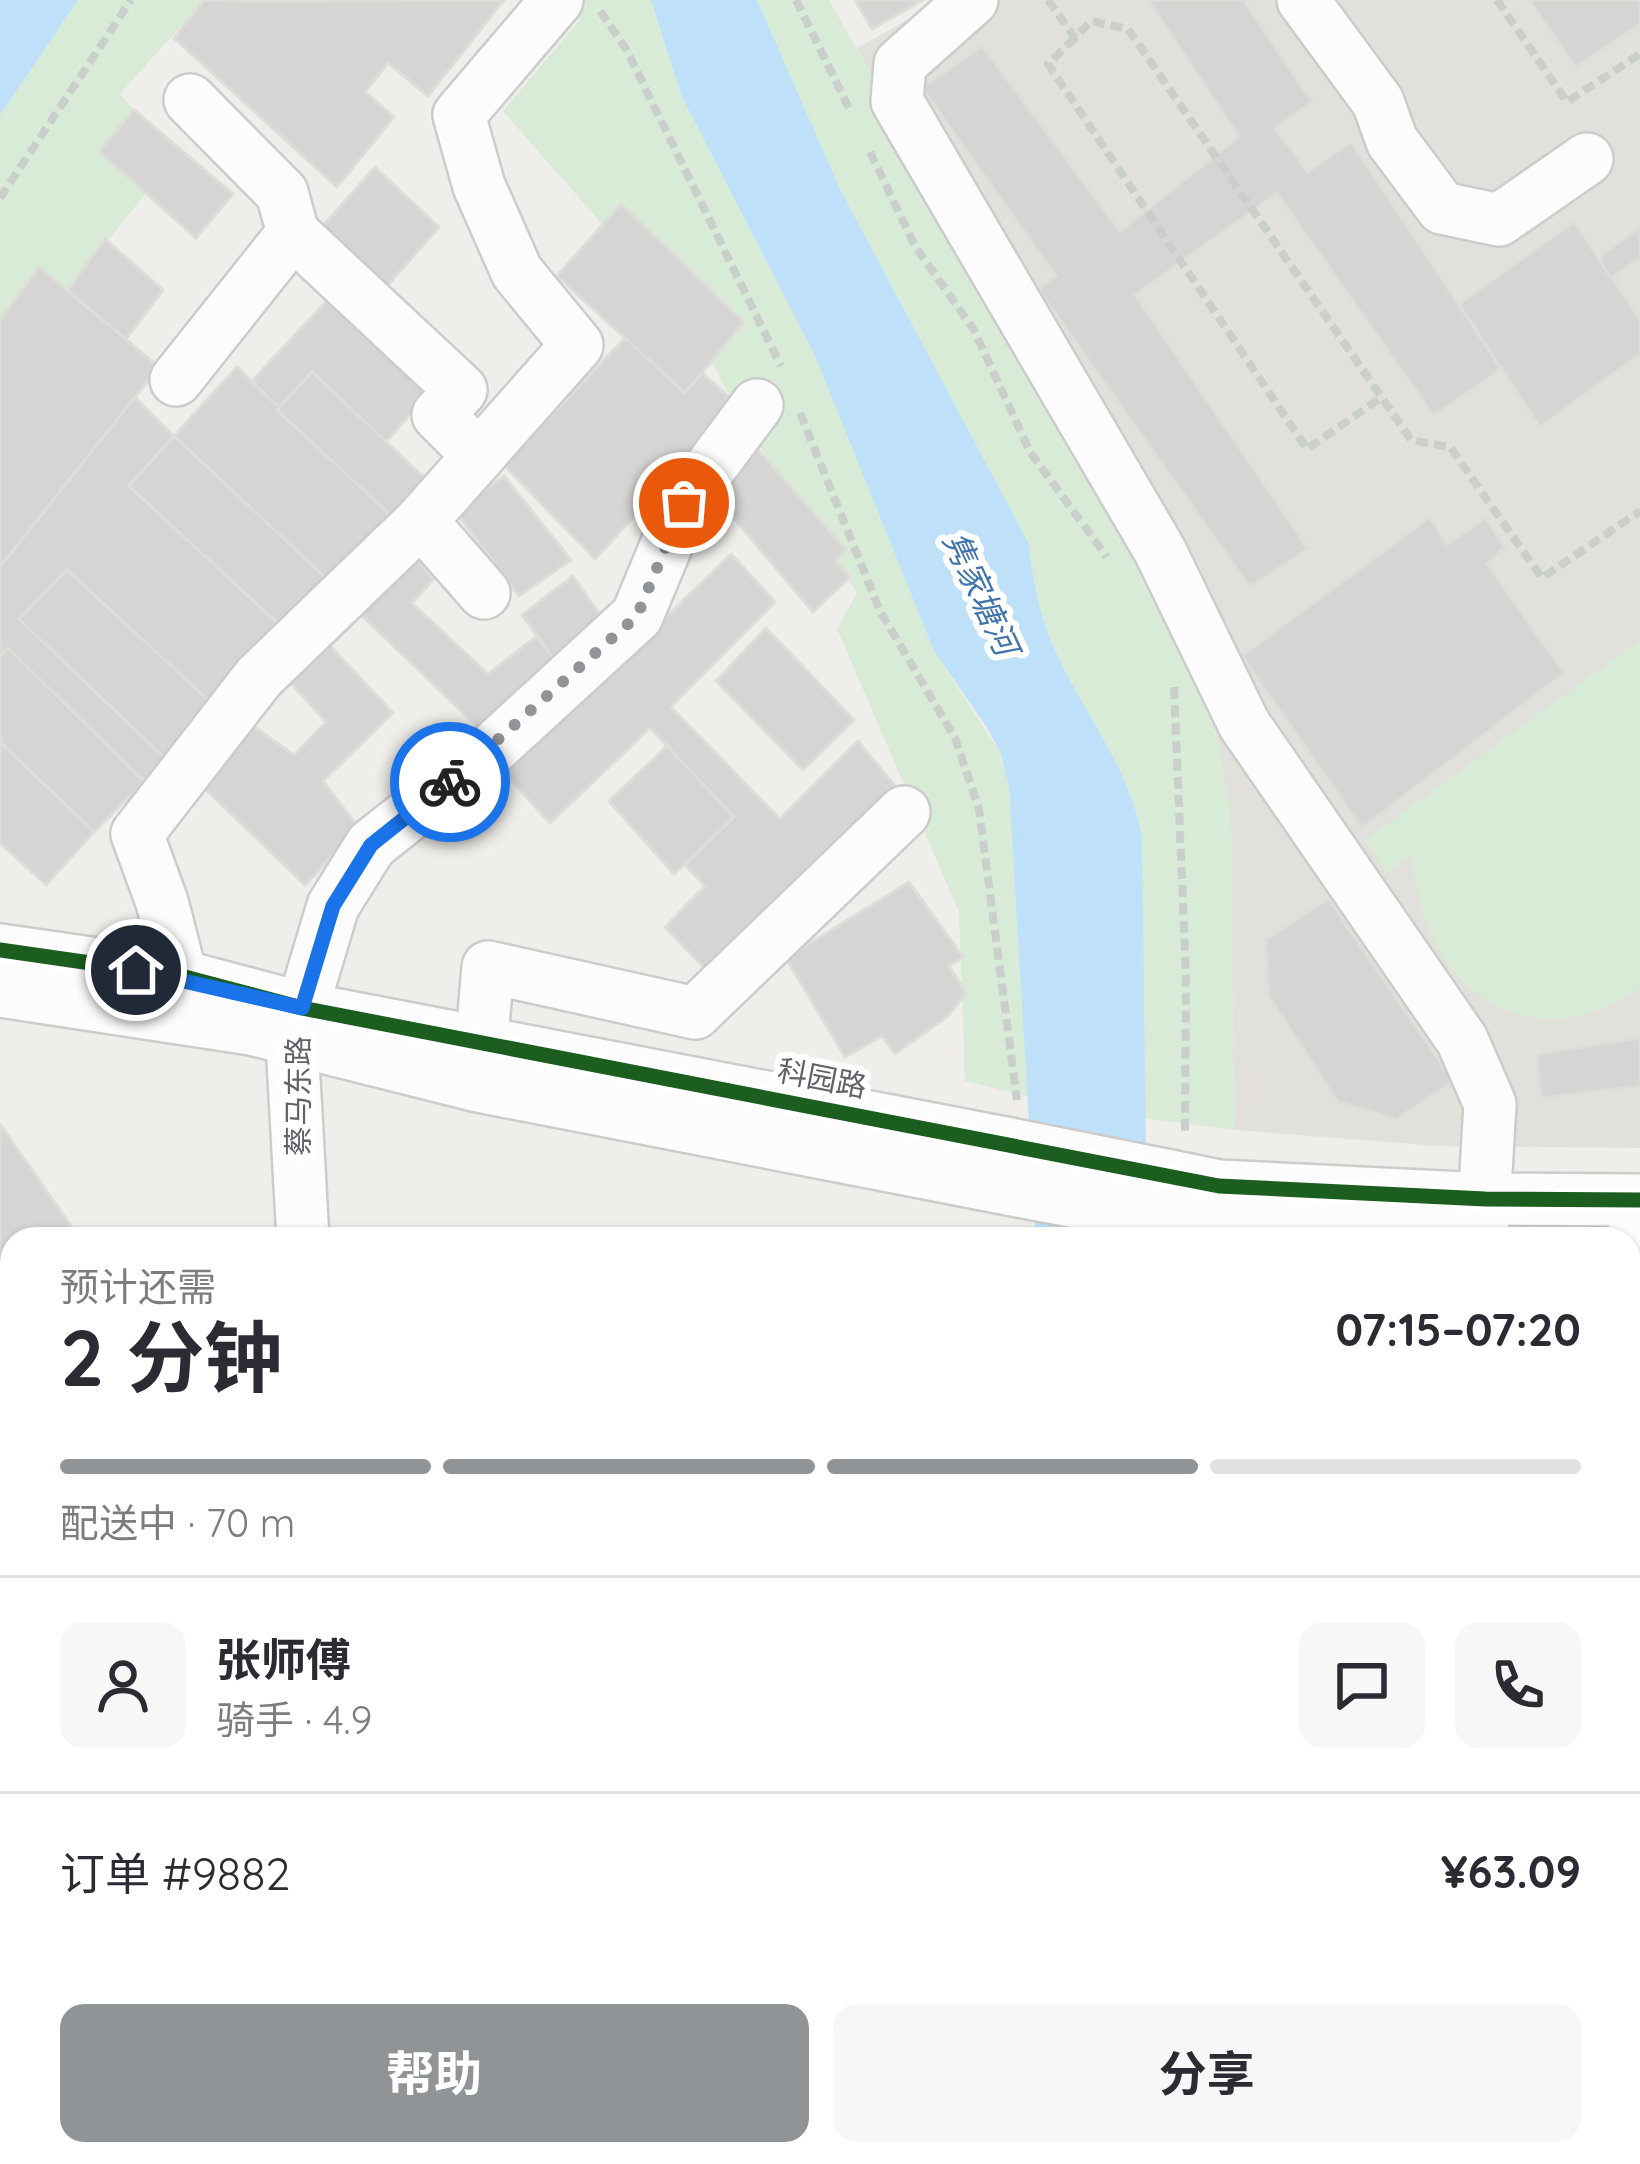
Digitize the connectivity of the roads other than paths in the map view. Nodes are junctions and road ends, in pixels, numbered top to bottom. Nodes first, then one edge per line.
1 (557, 0) edge
2 (972, 0) edge
3 (1304, 0) edge
4 (190, 100) dead end
5 (1587, 159) dead end
6 (292, 233) junction
7 (176, 380) dead end
8 (777, 389) road end
9 (479, 456) junction
10 (421, 521) junction
11 (484, 593) dead end
12 (904, 812) dead end
13 (0, 957) edge
14 (186, 997) junction
15 (297, 1025) junction
16 (480, 1063) junction
17 (1640, 1200) edge
18 (1482, 1226) edge
19 (303, 1227) edge

1 - 9 street
2 - 18 street
3 - 5 street
4 - 6 street
6 - 7 street
6 - 9 street
8 - 15 street, 蔡马东路
9 - 10 street
10 - 11 street
10 - 14 street
12 - 16 street
13 - 14 street
14 - 15 street
15 - 16 street
15 - 19 street, 蔡马东路
16 - 18 street, bridge
17 - 18 street

